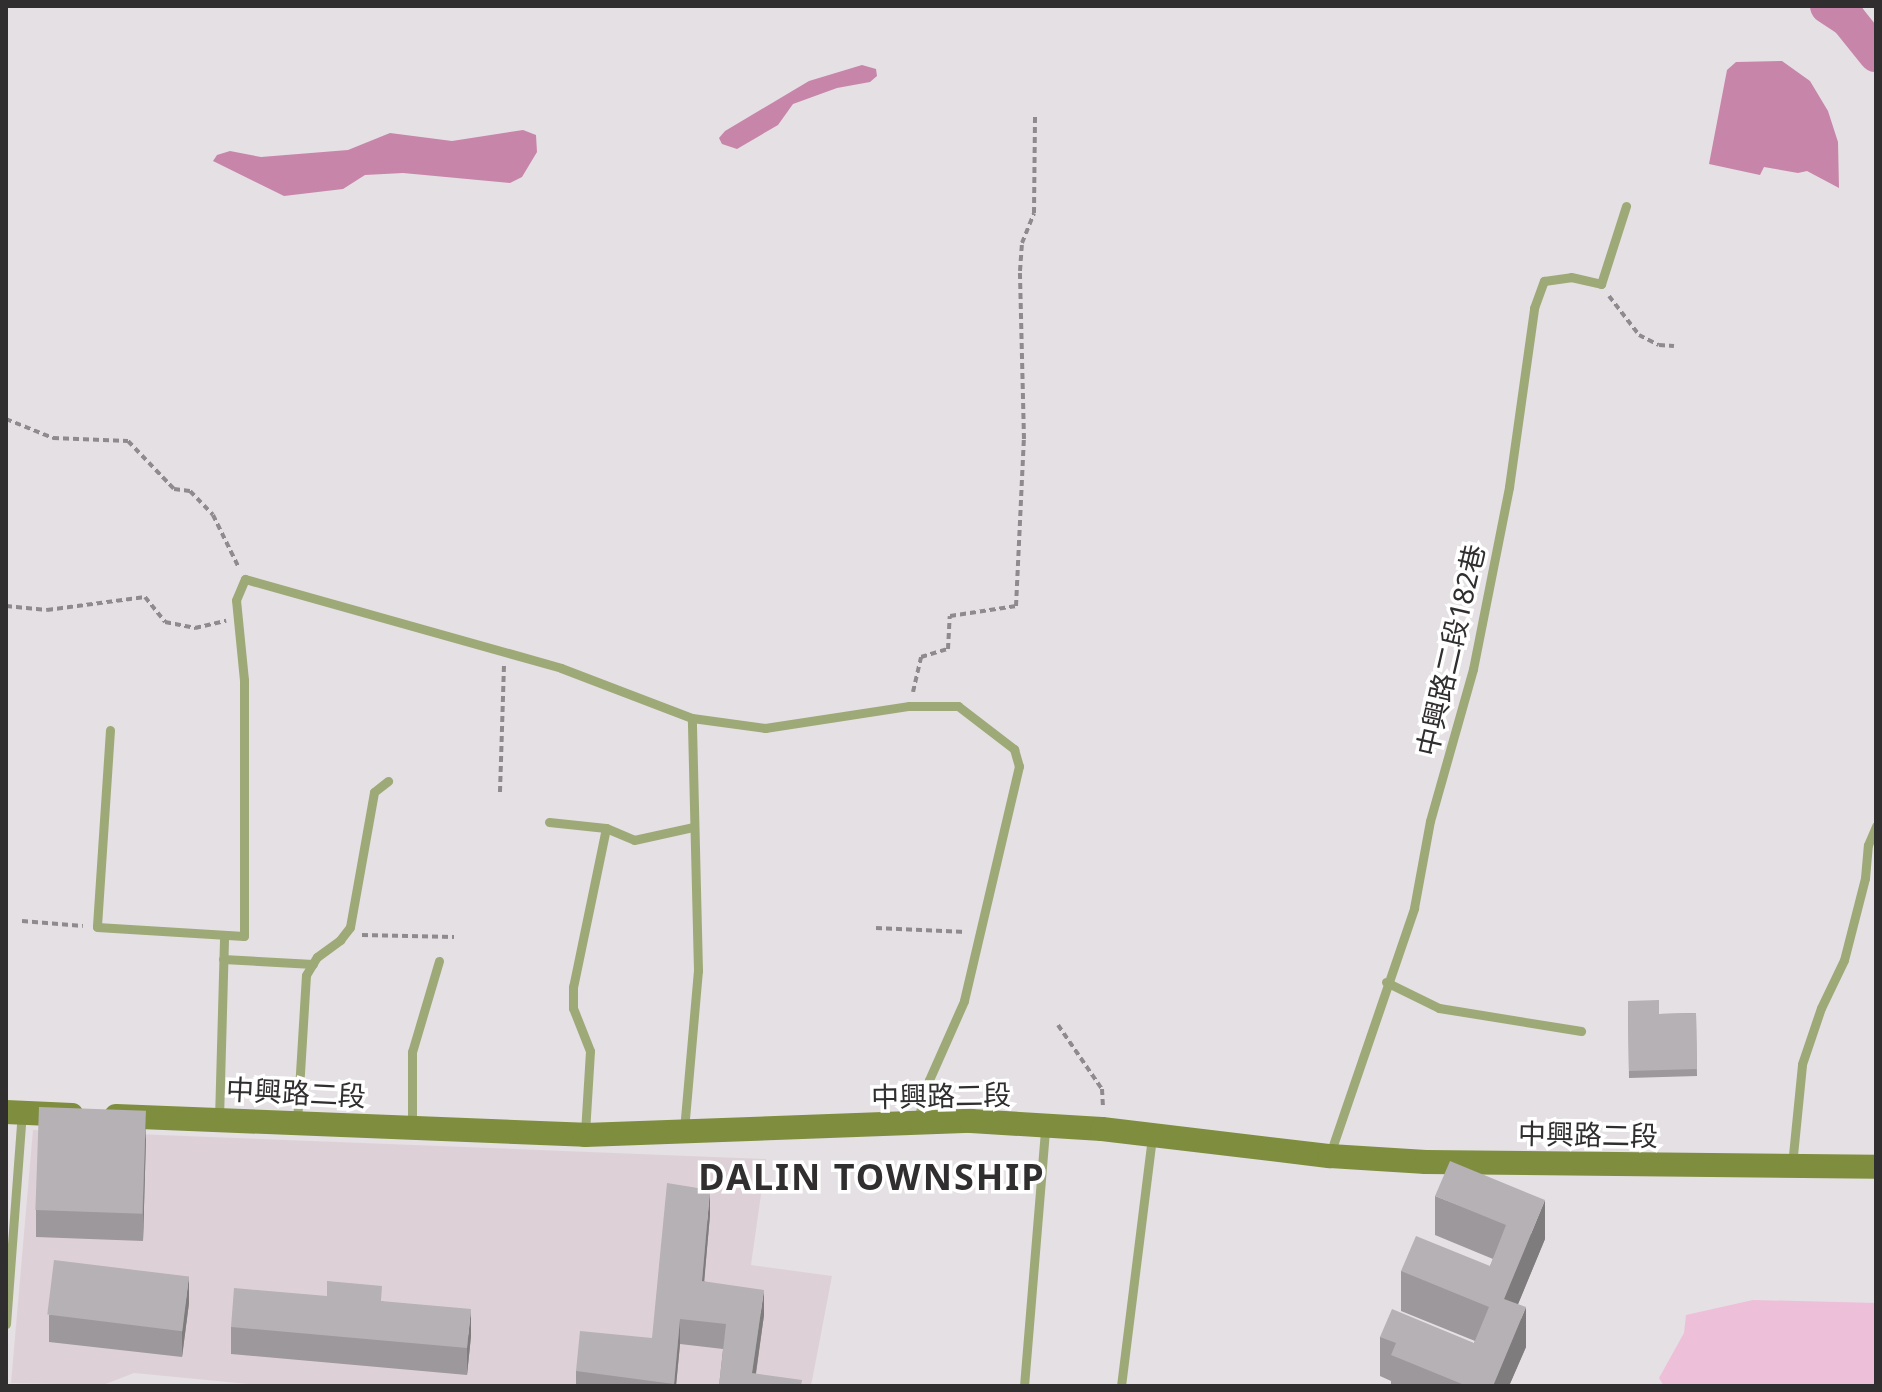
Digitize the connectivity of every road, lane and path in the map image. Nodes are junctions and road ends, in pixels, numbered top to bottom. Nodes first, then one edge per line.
1 (1035, 115) dead end
2 (1626, 206) dead end
3 (1601, 284) junction
4 (1674, 346) dead end
5 (6, 419) edge
6 (245, 579) junction
7 (6, 606) edge
8 (236, 618) junction
9 (504, 655) junction
10 (909, 706) junction
11 (692, 718) junction
12 (110, 730) dead end
13 (388, 781) dead end
14 (500, 792) dead end
15 (549, 822) dead end
16 (1876, 826) edge
17 (693, 827) junction
18 (606, 828) junction
19 (22, 921) dead end
20 (97, 927) junction
21 (876, 928) dead end
22 (980, 933) junction
23 (344, 935) junction
24 (224, 936) junction
25 (454, 937) dead end
26 (223, 959) junction
27 (439, 961) dead end
28 (313, 964) junction
29 (1386, 982) junction
30 (1058, 1025) dead end
31 (1581, 1031) dead end
32 (14, 1113) edge
33 (219, 1119) junction
34 (297, 1122) junction
35 (917, 1122) junction
36 (1046, 1124) junction
37 (412, 1128) junction
38 (1102, 1129) junction
39 (684, 1134) junction
40 (1152, 1134) junction
41 (585, 1135) junction
42 (1330, 1156) junction
43 (1792, 1167) junction
44 (1876, 1167) edge
45 (6, 1324) edge
46 (1024, 1386) edge
47 (1121, 1386) edge

1 - 10 path
2 - 3 lane
3 - 4 path
3 - 29 lane, 中興路二段182巷
5 - 6 path
6 - 8 lane
6 - 9 lane
7 - 8 path
8 - 24 lane
9 - 11 lane
9 - 14 path
10 - 11 lane
10 - 22 lane
11 - 17 lane
12 - 20 lane
13 - 23 lane
15 - 18 lane
16 - 43 lane
17 - 18 lane
17 - 39 lane
18 - 41 lane
19 - 20 path
20 - 24 lane
21 - 22 path
22 - 35 lane
23 - 25 path
23 - 28 lane
24 - 26 lane
26 - 28 lane
26 - 33 lane
27 - 37 lane
28 - 34 lane
29 - 31 lane
29 - 42 lane, 中興路二段182巷
30 - 38 path
32 - 33 main road, 中興路二段
32 - 45 lane
33 - 34 main road, 中興路二段
34 - 37 main road, 中興路二段
35 - 36 main road, 中興路二段
35 - 39 main road, 中興路二段
36 - 38 main road, 中興路二段
36 - 46 lane
37 - 41 main road, 中興路二段
38 - 40 main road, 中興路二段
39 - 41 main road, 中興路二段
40 - 42 main road, 中興路二段
40 - 47 lane
42 - 43 main road, 中興路二段
43 - 44 main road, 中興路二段

